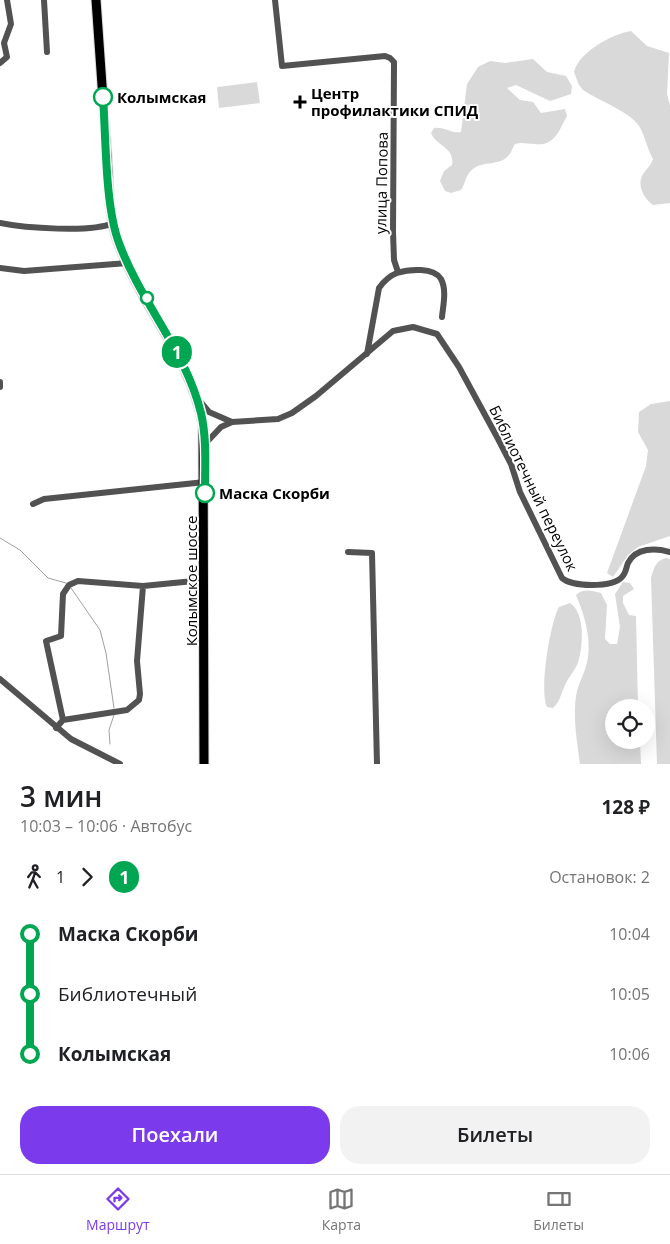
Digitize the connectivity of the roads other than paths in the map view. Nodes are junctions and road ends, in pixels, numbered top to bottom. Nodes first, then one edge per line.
1 (7, 0) edge
2 (44, 0) edge
3 (96, 0) edge
4 (275, 0) edge
5 (47, 52) dead end
6 (0, 63) edge
7 (0, 223) edge
8 (113, 223) junction
9 (128, 263) junction
10 (0, 268) edge
11 (398, 272) junction
12 (442, 318) dead end
13 (366, 355) junction
14 (0, 382) edge
15 (0, 387) edge
16 (197, 398) junction
17 (222, 419) junction
18 (203, 422) junction
19 (232, 422) junction
20 (221, 427) junction
21 (205, 444) junction
22 (205, 482) junction
23 (33, 504) dead end
24 (348, 552) dead end
25 (670, 552) edge
26 (204, 580) junction
27 (143, 586) junction
28 (0, 679) edge
29 (63, 720) junction
30 (56, 728) junction
31 (120, 764) edge
32 (204, 764) edge
33 (377, 764) edge

1 - 6 street
2 - 5 street
3 - 8 highway, Колымское шоссе
4 - 11 street, улица Попова
7 - 8 street
8 - 9 highway, Колымское шоссе
9 - 10 street
9 - 16 highway, Колымское шоссе
11 - 12 street
11 - 13 street
13 - 19 street, Библиотечный переулок
13 - 25 street, Библиотечный переулок
14 - 15 street
16 - 17 street, Библиотечный переулок
16 - 18 highway, Колымское шоссе
17 - 18 street
17 - 19 street, Библиотечный переулок
18 - 20 street
18 - 21 highway, Колымское шоссе
19 - 20 street, Библиотечный переулок
20 - 21 street, Библиотечный переулок
21 - 22 highway, Колымское шоссе
22 - 23 street
22 - 26 highway, Колымское шоссе
24 - 33 street
26 - 27 street
26 - 32 highway, Колымское шоссе
27 - 29 street
27 - 29 street
28 - 30 street
29 - 30 street
30 - 31 street

